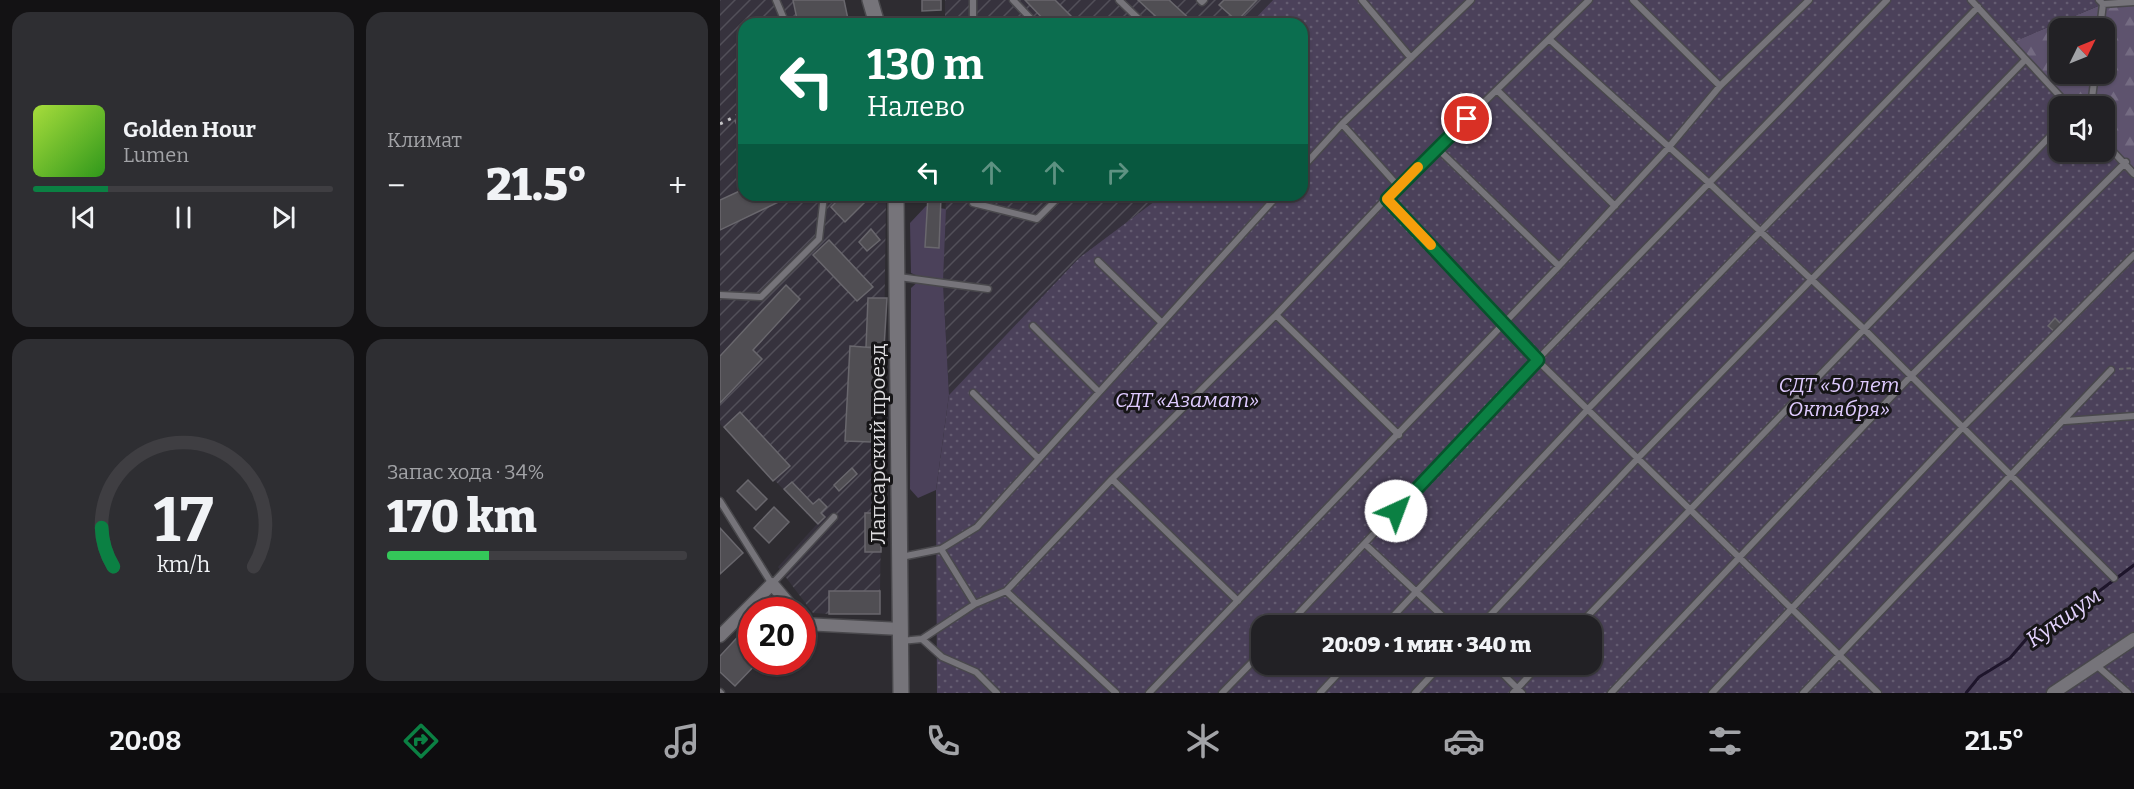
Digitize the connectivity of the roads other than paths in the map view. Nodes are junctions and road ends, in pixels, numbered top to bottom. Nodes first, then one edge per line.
1 (776, 0) edge
2 (870, 0) edge
3 (973, 0) edge
4 (1013, 0) edge
5 (1119, 0) edge
6 (1362, 0) edge
7 (1471, 0) edge
8 (1589, 0) edge
9 (1633, 0) edge
10 (1809, 0) edge
11 (1887, 0) edge
12 (1971, 0) edge
13 (2101, 2) edge
14 (2134, 2) edge
15 (1978, 7) junction
16 (784, 18) edge
17 (875, 18) edge
18 (973, 18) edge
19 (1030, 18) edge
20 (1138, 18) edge
21 (2100, 18) edge
22 (1549, 39) junction
23 (1411, 58) junction
24 (2024, 60) junction
25 (1720, 86) junction
26 (1497, 90) junction
27 (2059, 96) edge
28 (1342, 124) junction
29 (2049, 137) edge
30 (1669, 147) junction
31 (1437, 148) junction
32 (2115, 152) edge
33 (1308, 161) edge
34 (2126, 162) junction
35 (2134, 174) edge
36 (1708, 182) junction
37 (1398, 186) junction
38 (1387, 199) junction
39 (823, 201) edge
40 (896, 201) edge
41 (973, 201) edge
42 (1055, 201) edge
43 (1272, 202) edge
44 (1615, 206) junction
45 (1759, 231) junction
46 (2134, 255) edge
47 (1098, 261) dead end
48 (1559, 266) junction
49 (898, 277) junction
50 (1811, 281) junction
51 (988, 290) dead end
52 (720, 295) edge
53 (1276, 315) junction
54 (1162, 323) junction
55 (1504, 324) junction
56 (1033, 326) dead end
57 (1864, 329) junction
58 (1538, 360) junction
59 (2111, 370) road end
60 (1911, 376) junction
61 (1099, 392) junction
62 (973, 393) dead end
63 (1589, 408) junction
64 (2134, 416) edge
65 (2065, 421) junction
66 (1963, 427) junction
67 (1399, 435) junction
68 (1639, 457) junction
69 (1039, 459) junction
70 (2011, 477) junction
71 (1112, 478) junction
72 (720, 501) edge
73 (1691, 509) junction
74 (834, 518) dead end
75 (1365, 544) junction
76 (940, 549) junction
77 (900, 557) junction
78 (1741, 558) junction
79 (2114, 578) dead end
80 (772, 584) junction
81 (1006, 591) junction
82 (1416, 592) junction
83 (783, 597) edge
84 (1238, 601) junction
85 (975, 604) junction
86 (1792, 607) junction
87 (1297, 615) edge
88 (1394, 615) edge
89 (1441, 615) edge
90 (1490, 615) edge
91 (1589, 615) edge
92 (816, 625) edge
93 (901, 635) junction
94 (720, 636) edge
95 (922, 639) junction
96 (2134, 639) edge
97 (1839, 655) junction
98 (1251, 664) edge
99 (2095, 664) junction
100 (1337, 675) edge
101 (1432, 675) edge
102 (1503, 675) edge
103 (1531, 675) edge
104 (1227, 691) edge
105 (1518, 691) edge
106 (901, 693) edge
107 (997, 693) edge
108 (1116, 693) edge
109 (1149, 693) edge
110 (1320, 693) edge
111 (1415, 693) edge
112 (1611, 693) edge
113 (1712, 693) edge
114 (1803, 693) edge
115 (1878, 693) edge
116 (2053, 693) edge
117 (2128, 693) edge

1 - 16 lane
2 - 17 street
3 - 18 lane
4 - 19 lane
5 - 20 lane
6 - 23 lane
7 - 23 lane
8 - 22 lane
9 - 25 lane
10 - 25 lane
11 - 36 lane
12 - 15 lane
13 - 14 lane
13 - 21 lane
15 - 24 lane
15 - 45 lane
22 - 26 lane
22 - 30 lane
23 - 28 lane
24 - 27 lane
24 - 50 lane
25 - 30 lane
26 - 31 lane
26 - 44 lane
28 - 33 lane
28 - 37 lane
29 - 57 lane
30 - 36 lane
30 - 44 lane
31 - 37 lane
31 - 48 lane
32 - 34 lane
34 - 35 lane
34 - 60 lane
36 - 45 lane
36 - 58 lane
37 - 38 lane
38 - 53 lane
38 - 55 lane
39 - 52 lane
40 - 49 street, Лапсарский проезд
41 - 42 lane
43 - 54 lane
44 - 48 lane
45 - 50 lane
45 - 63 lane
46 - 66 lane
47 - 54 lane
48 - 55 lane
49 - 51 lane
49 - 77 street, Лапсарский проезд
50 - 57 lane
50 - 68 lane
53 - 67 lane
53 - 71 lane
54 - 61 lane
55 - 58 lane
55 - 67 lane
56 - 61 lane
57 - 60 lane
57 - 73 lane
58 - 63 lane
58 - 75 lane
59 - 65 lane
60 - 66 lane
60 - 78 lane
61 - 69 lane
62 - 69 lane
63 - 68 lane
63 - 82 lane
64 - 65 lane
65 - 70 lane
66 - 70 lane
66 - 86 lane
67 - 84 lane
68 - 73 lane
68 - 90 lane
69 - 76 lane
70 - 79 lane
70 - 97 lane
71 - 81 lane
71 - 84 lane
72 - 80 lane
73 - 78 lane
73 - 91 lane
74 - 80 lane
75 - 82 lane
75 - 87 lane
76 - 77 lane
76 - 85 lane
77 - 93 street, Лапсарский проезд
78 - 86 lane
78 - 112 lane
80 - 83 street
80 - 94 street
81 - 85 lane
81 - 108 lane
82 - 88 lane
82 - 89 lane
84 - 109 lane
85 - 95 lane
86 - 97 lane
86 - 113 lane
92 - 93 street
93 - 95 lane
93 - 106 street, Лапсарский проезд
95 - 107 lane
96 - 99 street
97 - 114 lane
97 - 115 lane
98 - 104 lane
99 - 116 street
99 - 117 lane
100 - 110 lane
101 - 111 lane
102 - 105 lane
103 - 105 lane

